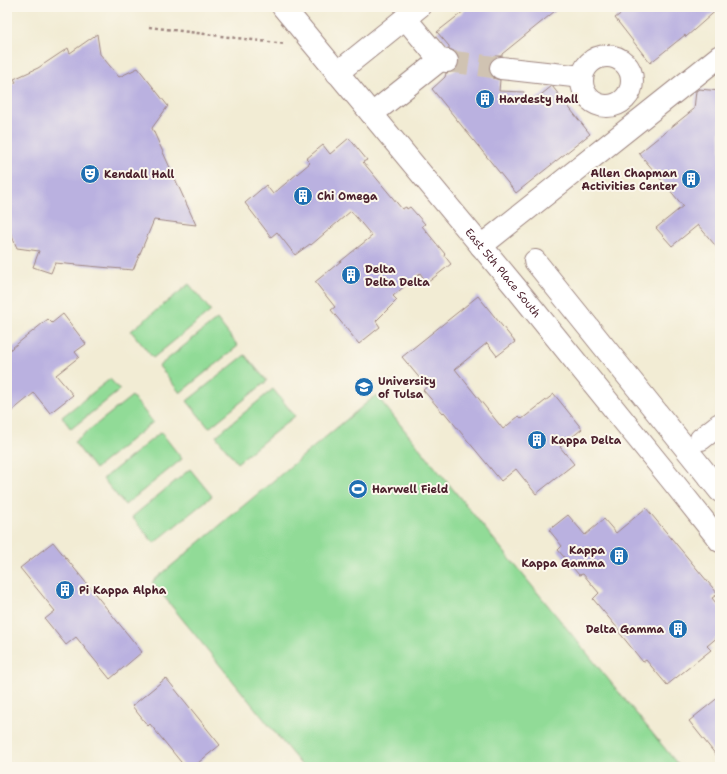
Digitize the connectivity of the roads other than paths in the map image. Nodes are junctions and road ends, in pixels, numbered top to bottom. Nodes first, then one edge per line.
1 (283, 7) edge
2 (412, 12) edge
3 (720, 56) edge
4 (501, 68) tunnel mouth
5 (337, 72) junction
6 (582, 77) junction
7 (623, 100) junction
8 (372, 114) junction
9 (640, 119) junction
10 (481, 246) junction
11 (535, 261) dead end
12 (720, 424) edge
13 (701, 439) dead end
14 (720, 491) edge
15 (720, 542) edge

1 - 5 street, East 5th Place South
2 - 5 street
2 - 8 street
3 - 9 street
4 - 6 street
5 - 8 street, East 5th Place South
6 - 7 street
6 - 7 street
7 - 9 street
8 - 10 street, East 5th Place South
9 - 10 street
10 - 15 street, East 5th Place South
11 - 14 street
12 - 13 street

